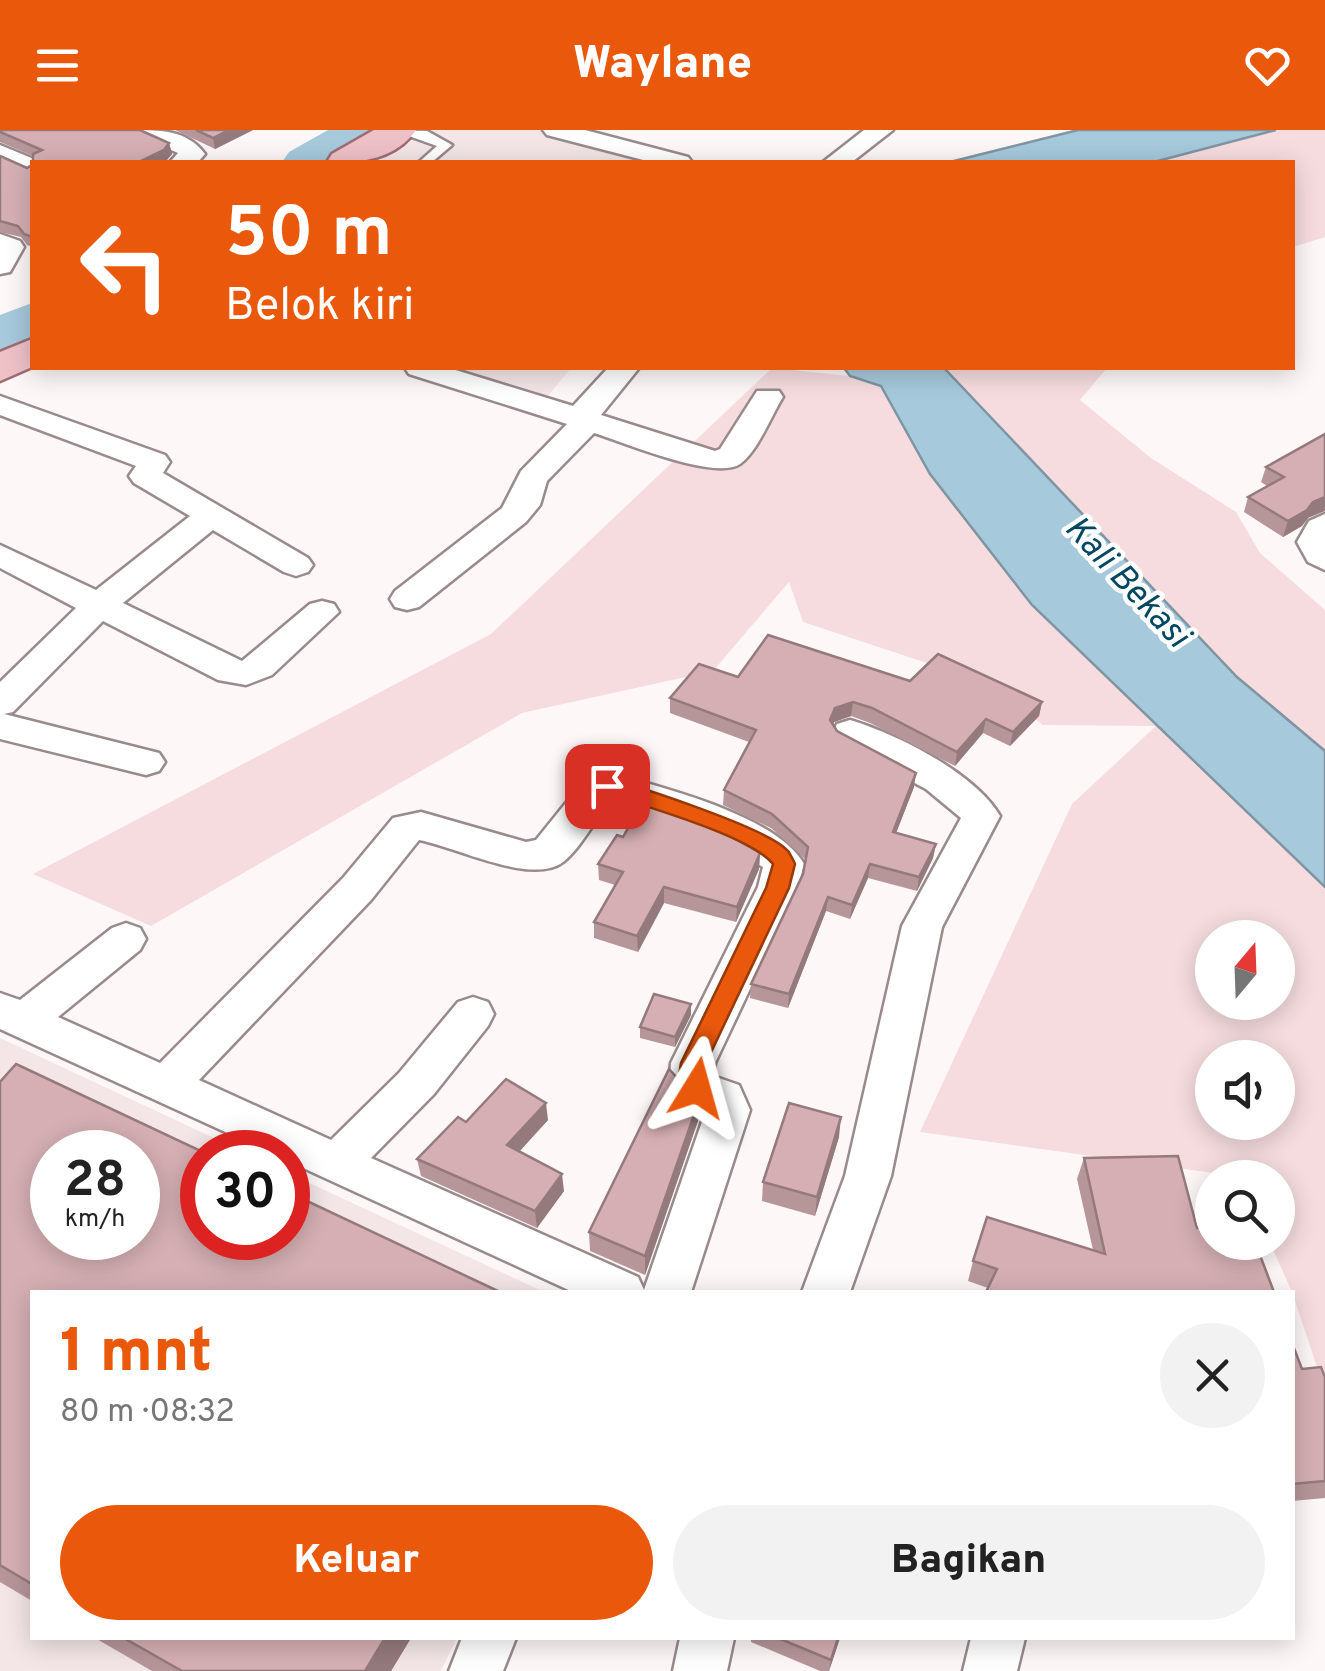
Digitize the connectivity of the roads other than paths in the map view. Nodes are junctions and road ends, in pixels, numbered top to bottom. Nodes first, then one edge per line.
1 (146, 130) edge
2 (398, 130) edge
3 (556, 130) edge
4 (880, 130) edge
5 (0, 153) edge
6 (186, 160) edge
7 (348, 160) edge
8 (427, 160) edge
9 (671, 160) edge
10 (839, 160) edge
11 (30, 167) edge
12 (0, 242) edge
13 (0, 266) edge
14 (30, 352) edge
15 (0, 369) edge
16 (427, 370) edge
17 (622, 370) edge
18 (768, 396) dead end
19 (0, 405) edge
20 (584, 418) junction
21 (212, 515) junction
22 (1325, 524) edge
23 (0, 555) edge
24 (1325, 558) edge
25 (296, 565) dead end
26 (407, 599) dead end
27 (99, 605) junction
28 (322, 612) dead end
29 (0, 702) edge
30 (0, 726) edge
31 (850, 733) edge
32 (146, 762) dead end
33 (126, 939) dead end
34 (473, 1014) dead end
35 (12, 1016) edge
36 (168, 1085) junction
37 (338, 1162) junction
38 (617, 1290) edge
39 (668, 1290) edge
40 (827, 1290) edge
41 (489, 1640) edge
42 (707, 1640) edge
43 (998, 1640) edge
44 (476, 1671) edge
45 (700, 1671) edge
46 (990, 1671) edge

1 - 6 street
2 - 7 main road
2 - 8 lane
3 - 9 street
4 - 10 street
5 - 11 street
12 - 13 street
14 - 15 main road
16 - 20 street
17 - 20 street
18 - 20 street
19 - 21 street
20 - 26 street
21 - 25 street
21 - 27 street
22 - 24 street
23 - 27 street
27 - 28 street
27 - 29 street
30 - 32 street
31 - 40 street
33 - 35 street
34 - 37 street
35 - 36 street
36 - 37 street
36 - 39 street
37 - 38 street
41 - 44 street
42 - 45 street
43 - 46 street

